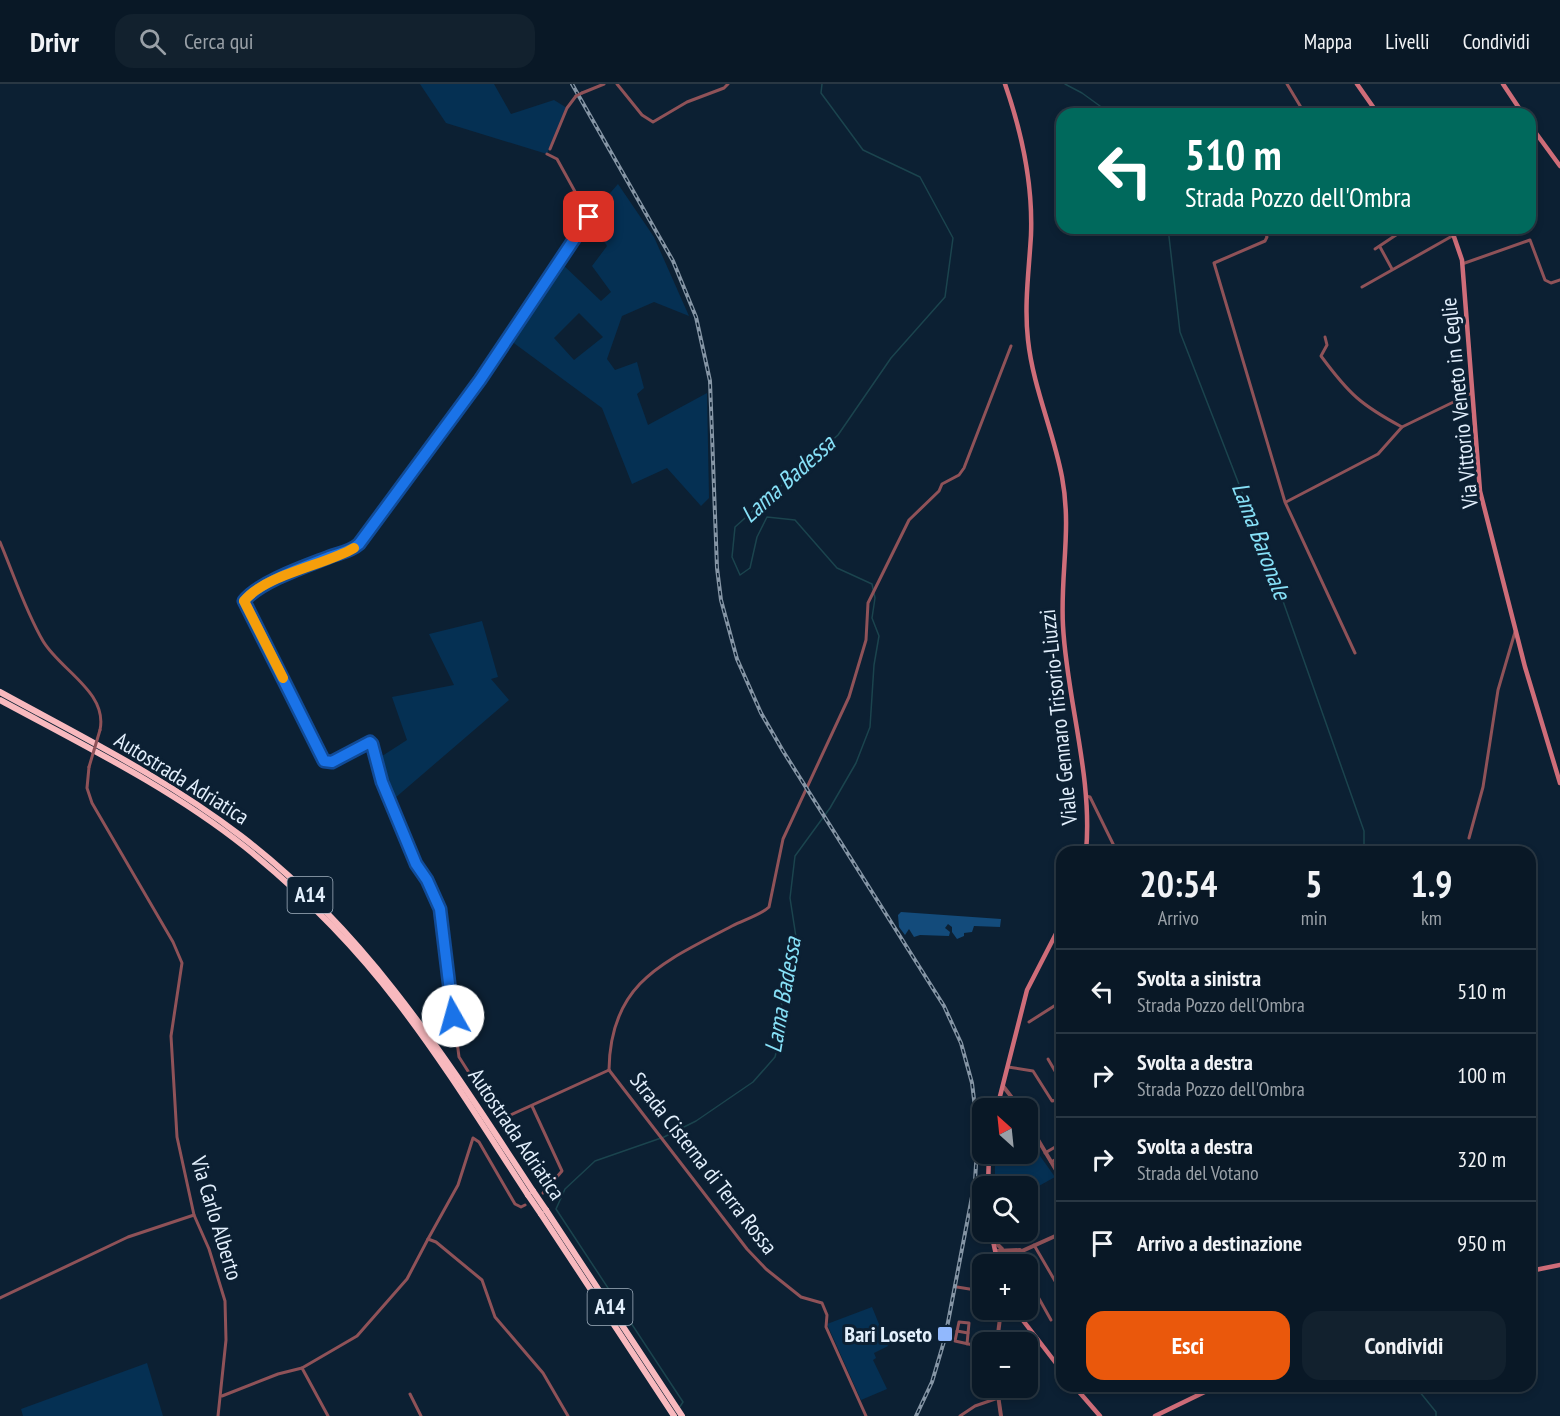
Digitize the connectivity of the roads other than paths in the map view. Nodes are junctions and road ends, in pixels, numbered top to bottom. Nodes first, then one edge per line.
1 (604, 84) edge
2 (617, 84) edge
3 (728, 84) edge
4 (1005, 84) edge
5 (1287, 84) edge
6 (1357, 84) edge
7 (1503, 84) edge
8 (1301, 108) edge
9 (1374, 108) edge
10 (1519, 108) edge
11 (1536, 133) edge
12 (550, 149) dead end
13 (547, 154) dead end
14 (1560, 166) edge
15 (1266, 234) edge
16 (1396, 234) edge
17 (1455, 235) joint
18 (1380, 246) junction
19 (1375, 249) dead end
20 (1462, 264) junction
21 (1392, 269) junction
22 (1560, 280) edge
23 (1362, 287) dead end
24 (1325, 337) dead end
25 (1011, 346) dead end
26 (1472, 393) junction
27 (1402, 428) junction
28 (1285, 502) junction
29 (0, 543) edge
30 (1516, 629) junction
31 (1355, 653) dead end
32 (0, 692) edge
33 (0, 700) edge
34 (1560, 783) edge
35 (1086, 796) junction
36 (1469, 838) dead end
37 (1086, 846) edge
38 (1114, 846) edge
39 (1056, 934) edge
40 (1056, 1005) edge
41 (1029, 1022) dead end
42 (1048, 1059) dead end
43 (1008, 1067) junction
44 (609, 1070) junction
45 (1056, 1073) edge
46 (1003, 1086) junction
47 (999, 1098) edge
48 (1013, 1098) edge
49 (1056, 1100) edge
50 (532, 1106) junction
51 (1038, 1141) edge
52 (1056, 1147) edge
53 (1045, 1153) junction
54 (1056, 1159) edge
55 (1051, 1162) junction
56 (1056, 1170) edge
57 (531, 1193) junction
58 (543, 1193) dead end
59 (525, 1205) dead end
60 (194, 1215) junction
61 (1056, 1236) edge
62 (428, 1239) junction
63 (992, 1242) edge
64 (995, 1242) edge
65 (1034, 1245) junction
66 (1002, 1249) junction
67 (1022, 1250) junction
68 (994, 1251) junction
69 (995, 1254) edge
70 (998, 1254) edge
71 (1016, 1254) edge
72 (1560, 1265) edge
73 (1536, 1270) edge
74 (1056, 1283) edge
75 (957, 1287) dead end
76 (972, 1289) edge
77 (1038, 1297) edge
78 (0, 1298) edge
79 (1023, 1320) edge
80 (1051, 1320) dead end
81 (957, 1331) junction
82 (968, 1333) junction
83 (967, 1344) junction
84 (972, 1345) edge
85 (1056, 1363) edge
86 (302, 1368) junction
87 (1079, 1392) edge
88 (1199, 1392) edge
89 (410, 1394) dead end
90 (222, 1395) junction
91 (998, 1398) joint
92 (672, 1406) junction
93 (218, 1416) edge
94 (328, 1416) edge
95 (421, 1416) edge
96 (568, 1416) edge
97 (674, 1416) edge
98 (682, 1416) edge
99 (866, 1416) edge
100 (960, 1416) edge
101 (1001, 1416) edge
102 (1100, 1416) edge
103 (1155, 1416) edge

1 - 12 street, bridge
2 - 3 street
4 - 35 main road, Viale Gennaro Trisorio-Liuzzi
5 - 8 street
6 - 9 main road
7 - 10 main road
11 - 14 main road
13 - 50 street
15 - 28 street
16 - 18 street
17 - 20 main road, Via Vittorio Veneto in Ceglie
17 - 21 street
18 - 19 street
18 - 21 street
20 - 22 street
20 - 26 main road, Via Vittorio Veneto in Ceglie
21 - 23 street
24 - 27 street
25 - 44 street
26 - 27 street
26 - 30 main road, Via Vittorio Veneto in Ceglie
27 - 28 street
28 - 31 street
29 - 60 street, Via Carlo Alberto, bridge
30 - 34 main road, Via Vittorio Veneto in Ceglie
30 - 36 street
32 - 57 highway, Autostrada Adriatica / A14
33 - 57 highway, Autostrada Adriatica / A14
35 - 37 main road, Viale Gennaro Trisorio-Liuzzi
35 - 38 street
39 - 43 main road
40 - 41 street
42 - 45 street
43 - 46 main road
43 - 49 street
44 - 50 street
44 - 99 street, Strada Cisterna di Terra Rossa
46 - 47 main road
46 - 48 street
50 - 58 street
51 - 53 street
52 - 53 street
53 - 55 street
54 - 55 street
55 - 56 street
57 - 92 highway, Autostrada Adriatica / A14, bridge
59 - 62 street
60 - 78 street
60 - 90 street, Via Carlo Alberto
61 - 65 street
62 - 86 street
62 - 96 street
63 - 68 main road
64 - 66 street
65 - 67 street
65 - 74 street
66 - 67 street
66 - 68 street
67 - 71 street
68 - 69 main road
68 - 70 street
72 - 73 main road
75 - 76 street
77 - 80 street
79 - 85 main road
81 - 82 street
81 - 82 street
81 - 83 street
82 - 83 street
83 - 84 street
86 - 90 street
86 - 94 street
87 - 102 main road
88 - 103 main road
89 - 95 street
90 - 93 street, Via Carlo Alberto
91 - 100 street
91 - 101 street
92 - 97 highway, Autostrada Adriatica / A14
92 - 98 highway, Autostrada Adriatica / A14

